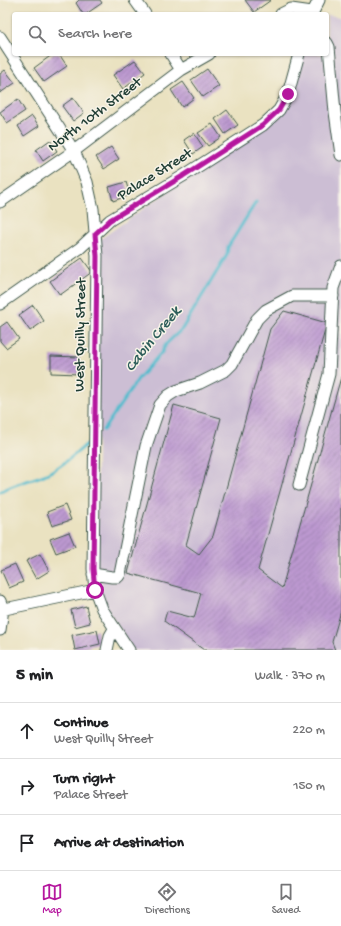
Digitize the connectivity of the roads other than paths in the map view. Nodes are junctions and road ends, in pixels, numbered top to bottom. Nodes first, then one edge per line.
1 (136, 0) edge
2 (298, 0) edge
3 (319, 0) edge
4 (144, 12) edge
5 (285, 12) edge
6 (307, 12) edge
7 (312, 12) edge
8 (313, 12) edge
9 (0, 37) edge
10 (329, 47) edge
11 (12, 55) edge
12 (12, 56) edge
13 (172, 56) edge
14 (206, 56) edge
15 (298, 56) edge
16 (181, 70) junction
17 (74, 151) junction
18 (341, 155) edge
19 (0, 202) edge
20 (95, 234) junction
21 (341, 266) edge
22 (333, 296) junction
23 (0, 304) edge
24 (299, 485) dead end
25 (94, 574) junction
26 (95, 590) junction
27 (1, 607) edge
28 (114, 629) junction
29 (0, 630) edge
30 (107, 650) edge
31 (129, 650) edge

1 - 4 street
2 - 7 street
3 - 8 street
5 - 6 street
9 - 11 street, West Quilly Street
10 - 18 street
12 - 17 street, West Quilly Street
13 - 16 street
14 - 16 street, North 10th Street
15 - 20 street, Palace Street
16 - 17 street, North 10th Street
17 - 19 street, North 10th Street
17 - 20 street, West Quilly Street
20 - 23 street, Palace Street
20 - 25 street, West Quilly Street
21 - 22 street
22 - 24 street
22 - 25 street
25 - 26 street, West Quilly Street
26 - 27 street
26 - 28 street, West Quilly Street
27 - 29 street
28 - 30 street
28 - 31 street, West Quilly Street

